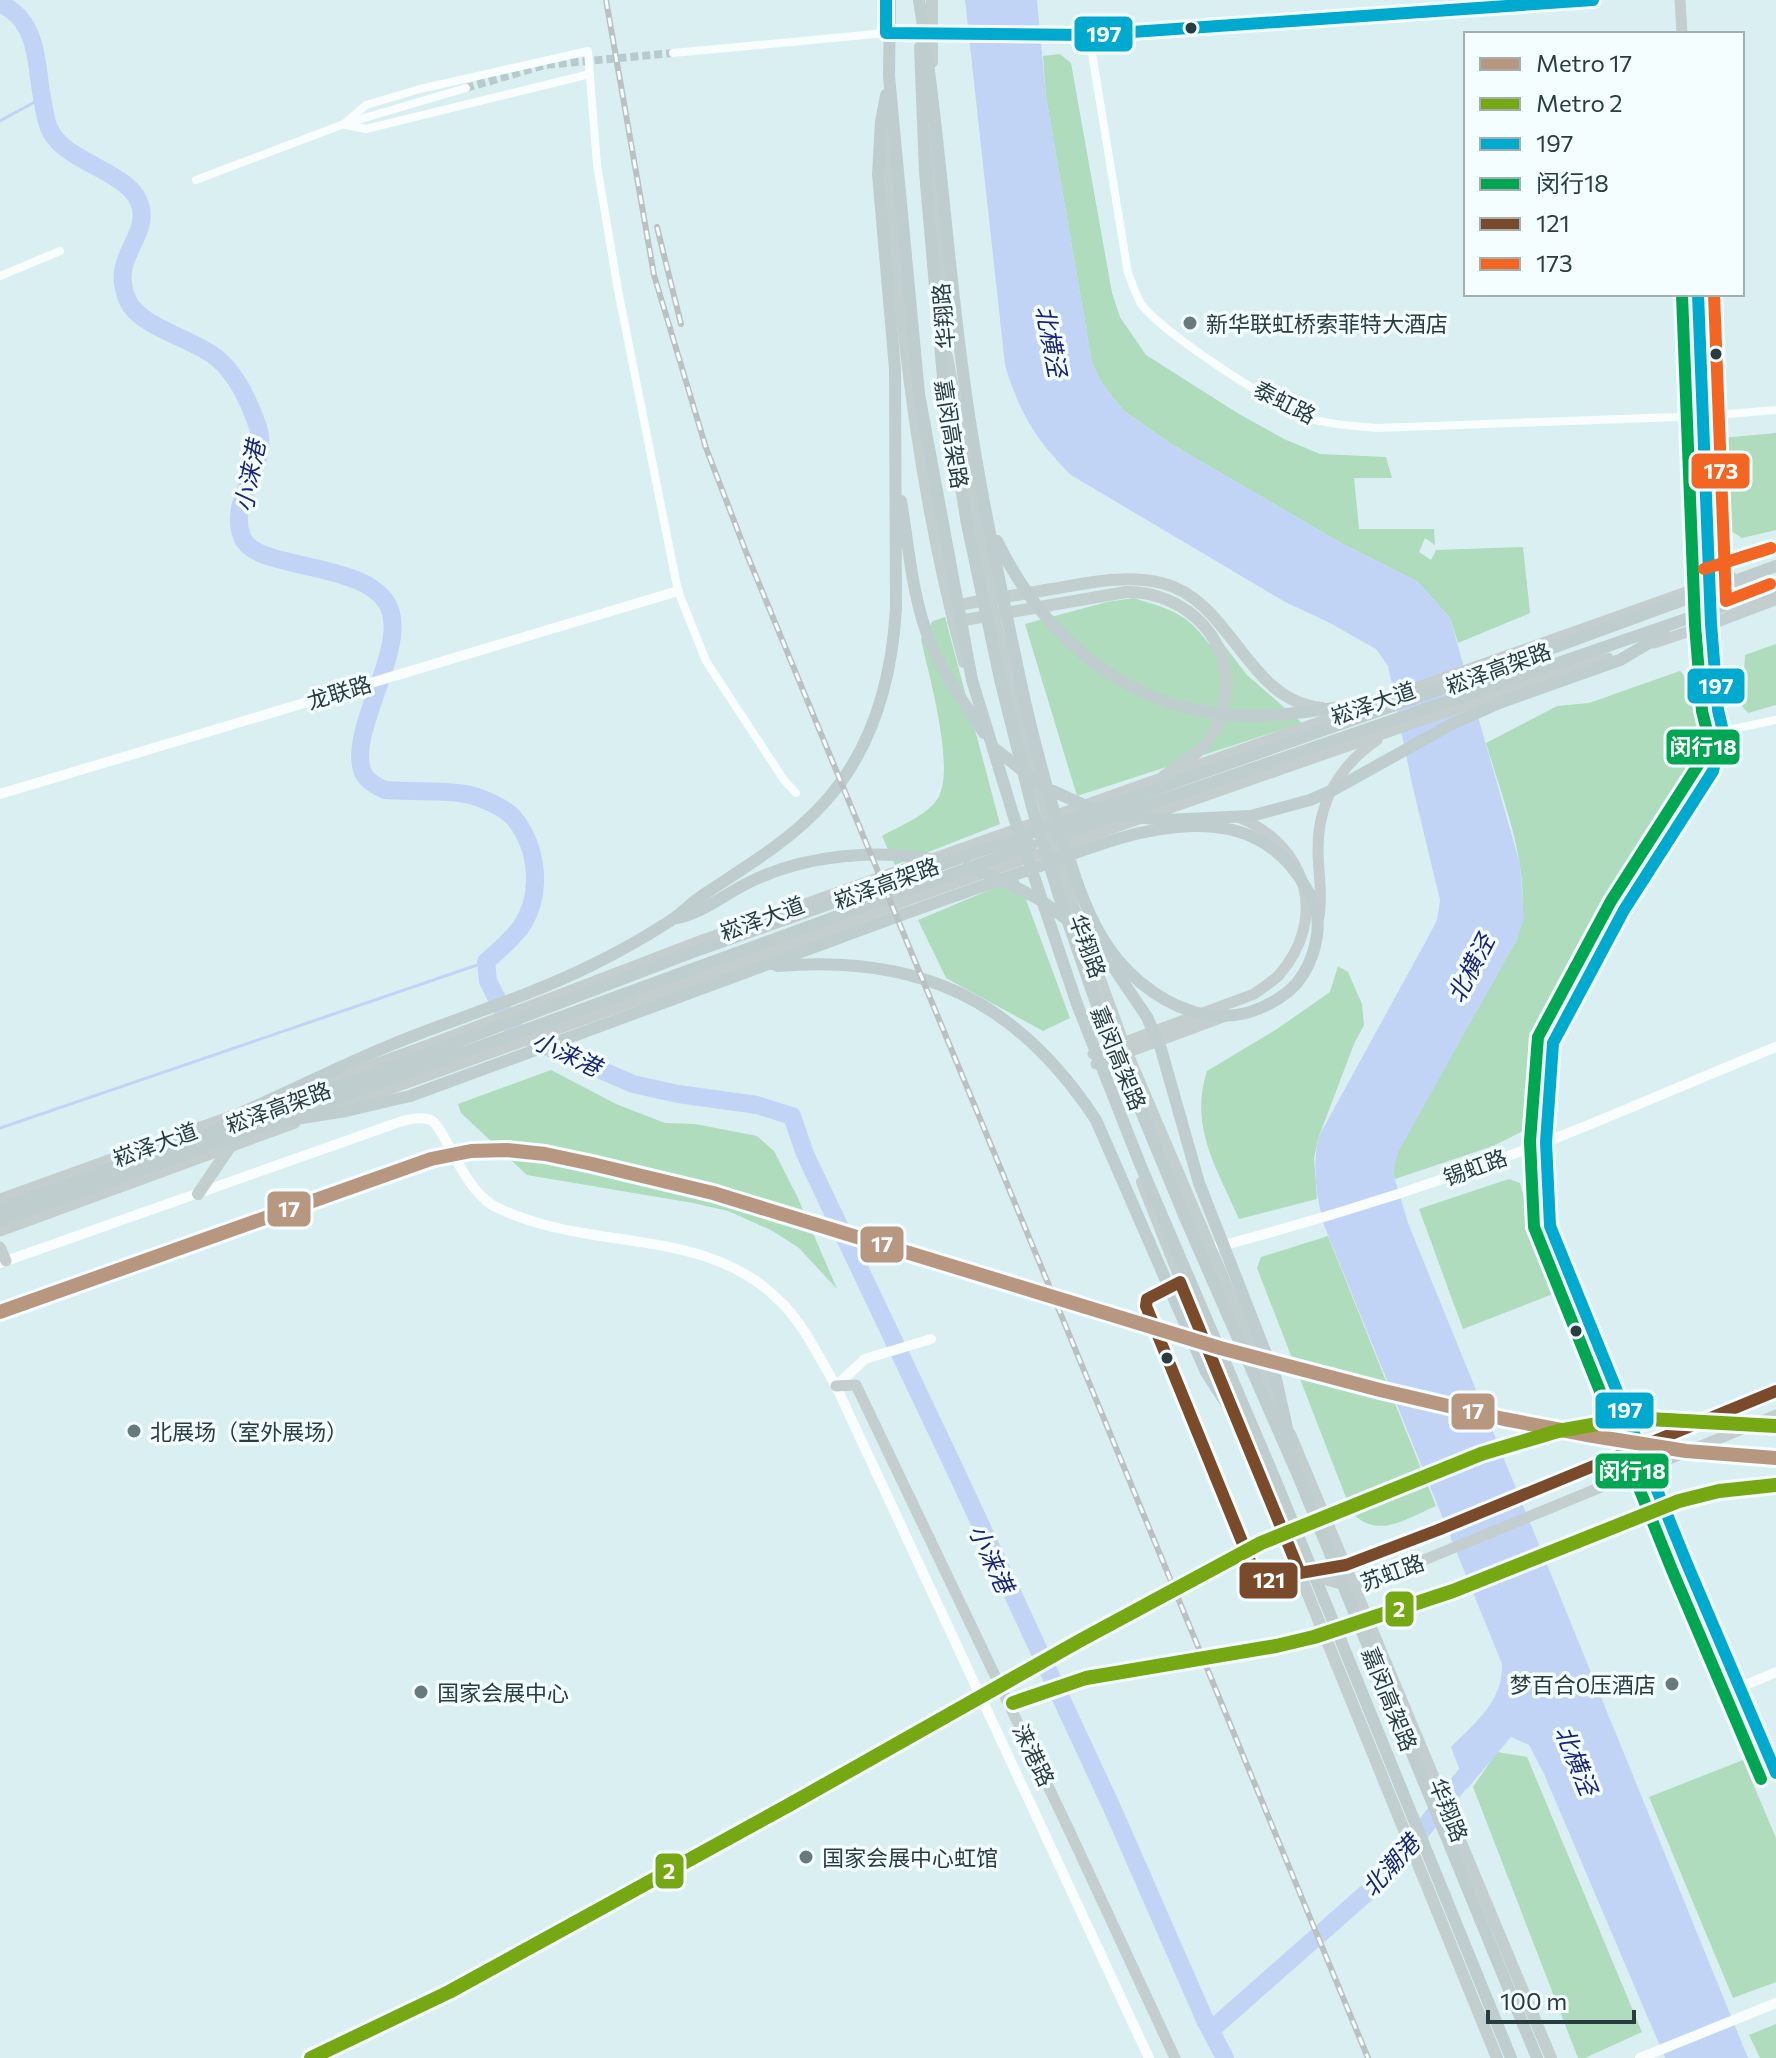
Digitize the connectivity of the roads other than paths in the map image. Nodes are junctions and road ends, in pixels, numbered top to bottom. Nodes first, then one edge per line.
1 (888, 0) edge
2 (919, 0) edge
3 (932, 0) edge
4 (1593, 0) edge
5 (1680, 0) edge
6 (1682, 32) edge
7 (886, 33) junction
8 (932, 35) junction
9 (1089, 35) junction
10 (673, 53) tunnel mouth
11 (590, 74) junction
12 (889, 76) junction
13 (466, 88) tunnel mouth
14 (344, 124) junction
15 (196, 180) dead end
16 (60, 251) dead end
17 (0, 276) edge
18 (1698, 296) edge
19 (1776, 410) edge
20 (1704, 416) junction
21 (897, 473) junction
22 (989, 526) junction
23 (1776, 564) edge
24 (1709, 584) junction
25 (1776, 588) edge
26 (678, 591) junction
27 (990, 599) junction
28 (1776, 599) edge
29 (950, 607) junction
30 (994, 615) junction
31 (1687, 621) junction
32 (953, 622) junction
33 (1711, 624) junction
34 (1432, 692) junction
35 (1353, 711) junction
36 (1776, 720) edge
37 (1391, 731) junction
38 (1723, 731) junction
39 (1164, 776) junction
40 (796, 793) dead end
41 (0, 794) edge
42 (1158, 814) junction
43 (671, 920) junction
44 (762, 968) junction
45 (1776, 1047) edge
46 (1125, 1048) junction
47 (1094, 1059) junction
48 (270, 1123) junction
49 (1546, 1142) junction
50 (230, 1147) junction
51 (120, 1165) junction
52 (198, 1194) junction
53 (0, 1199) edge
54 (0, 1209) edge
55 (0, 1221) edge
56 (0, 1231) edge
57 (0, 1247) edge
58 (1211, 1248) junction
59 (3, 1262) edge
60 (931, 1339) dead end
61 (836, 1386) junction
62 (1776, 1391) edge
63 (1776, 1415) edge
64 (1640, 1446) junction
65 (1648, 1468) junction
66 (1297, 1473) junction
67 (1275, 1479) junction
68 (1346, 1565) junction
69 (1300, 1573) junction
70 (1356, 1588) junction
71 (1776, 1672) edge
72 (1741, 1687) junction
73 (1776, 1773) edge
74 (1776, 2003) edge
75 (1149, 2058) edge
76 (1175, 2058) edge
77 (1497, 2058) edge
78 (1511, 2058) edge
79 (1537, 2058) edge
80 (1551, 2058) edge
81 (1640, 2058) edge

1 - 7 main road, 华翔路
1 - 12 highway, 嘉闵高架路
2 - 22 highway
2 - 66 highway, 嘉闵高架路
3 - 8 main road, 华翔路
4 - 9 street
5 - 6 main road
7 - 8 street
7 - 10 street
7 - 29 main road, 华翔路
8 - 9 street
8 - 27 main road, 华翔路
9 - 20 street, 泰虹路
11 - 14 street
11 - 14 street
11 - 26 street
12 - 21 highway
12 - 67 highway, 嘉闵高架路
13 - 14 street
14 - 15 street
16 - 17 street
18 - 20 main road
19 - 20 street, 泰虹路
20 - 24 main road
21 - 31 highway
21 - 43 highway
22 - 34 highway
22 - 44 highway
23 - 24 main road
23 - 34 highway, 崧泽高架路
24 - 33 main road
24 - 35 main road, 崧泽大道
25 - 31 highway, 崧泽高架路
26 - 40 street
26 - 41 street, 龙联路
27 - 29 main road
27 - 30 main road, 华翔路
27 - 35 main road
28 - 33 main road
29 - 32 main road, 华翔路
30 - 32 main road
30 - 39 main road
30 - 46 main road, 华翔路
31 - 48 highway, 崧泽高架路
32 - 47 main road, 华翔路
33 - 37 main road, 崧泽大道
33 - 38 main road
34 - 51 highway, 崧泽高架路
35 - 39 main road, 崧泽大道
36 - 38 street
37 - 42 main road, 崧泽大道
37 - 46 main road
38 - 49 main road
39 - 53 main road, 崧泽大道
42 - 46 main road
42 - 50 main road, 崧泽大道
43 - 51 highway
43 - 66 highway
44 - 48 highway
44 - 67 highway
45 - 49 street, 锡虹路
46 - 47 main road
46 - 58 main road, 华翔路
47 - 69 main road, 华翔路
48 - 55 highway, 崧泽高架路
49 - 58 street, 锡虹路
49 - 64 main road
50 - 52 main road
50 - 56 main road, 崧泽大道
51 - 54 highway, 崧泽高架路
52 - 59 street
52 - 61 street
57 - 59 main road
58 - 68 main road, 华翔路
60 - 61 street
61 - 75 street
61 - 76 main road, 涞港路
62 - 64 main road, 苏虹路
63 - 65 main road, 苏虹路
64 - 65 main road
64 - 68 main road, 苏虹路
65 - 70 main road, 苏虹路
65 - 72 main road
66 - 79 highway, 嘉闵高架路
67 - 78 highway, 嘉闵高架路
68 - 69 main road, 苏虹路
68 - 70 main road, 华翔路
69 - 70 main road, 苏虹路
69 - 77 main road, 华翔路
70 - 80 main road, 华翔路
71 - 72 street
72 - 73 main road
74 - 81 street

